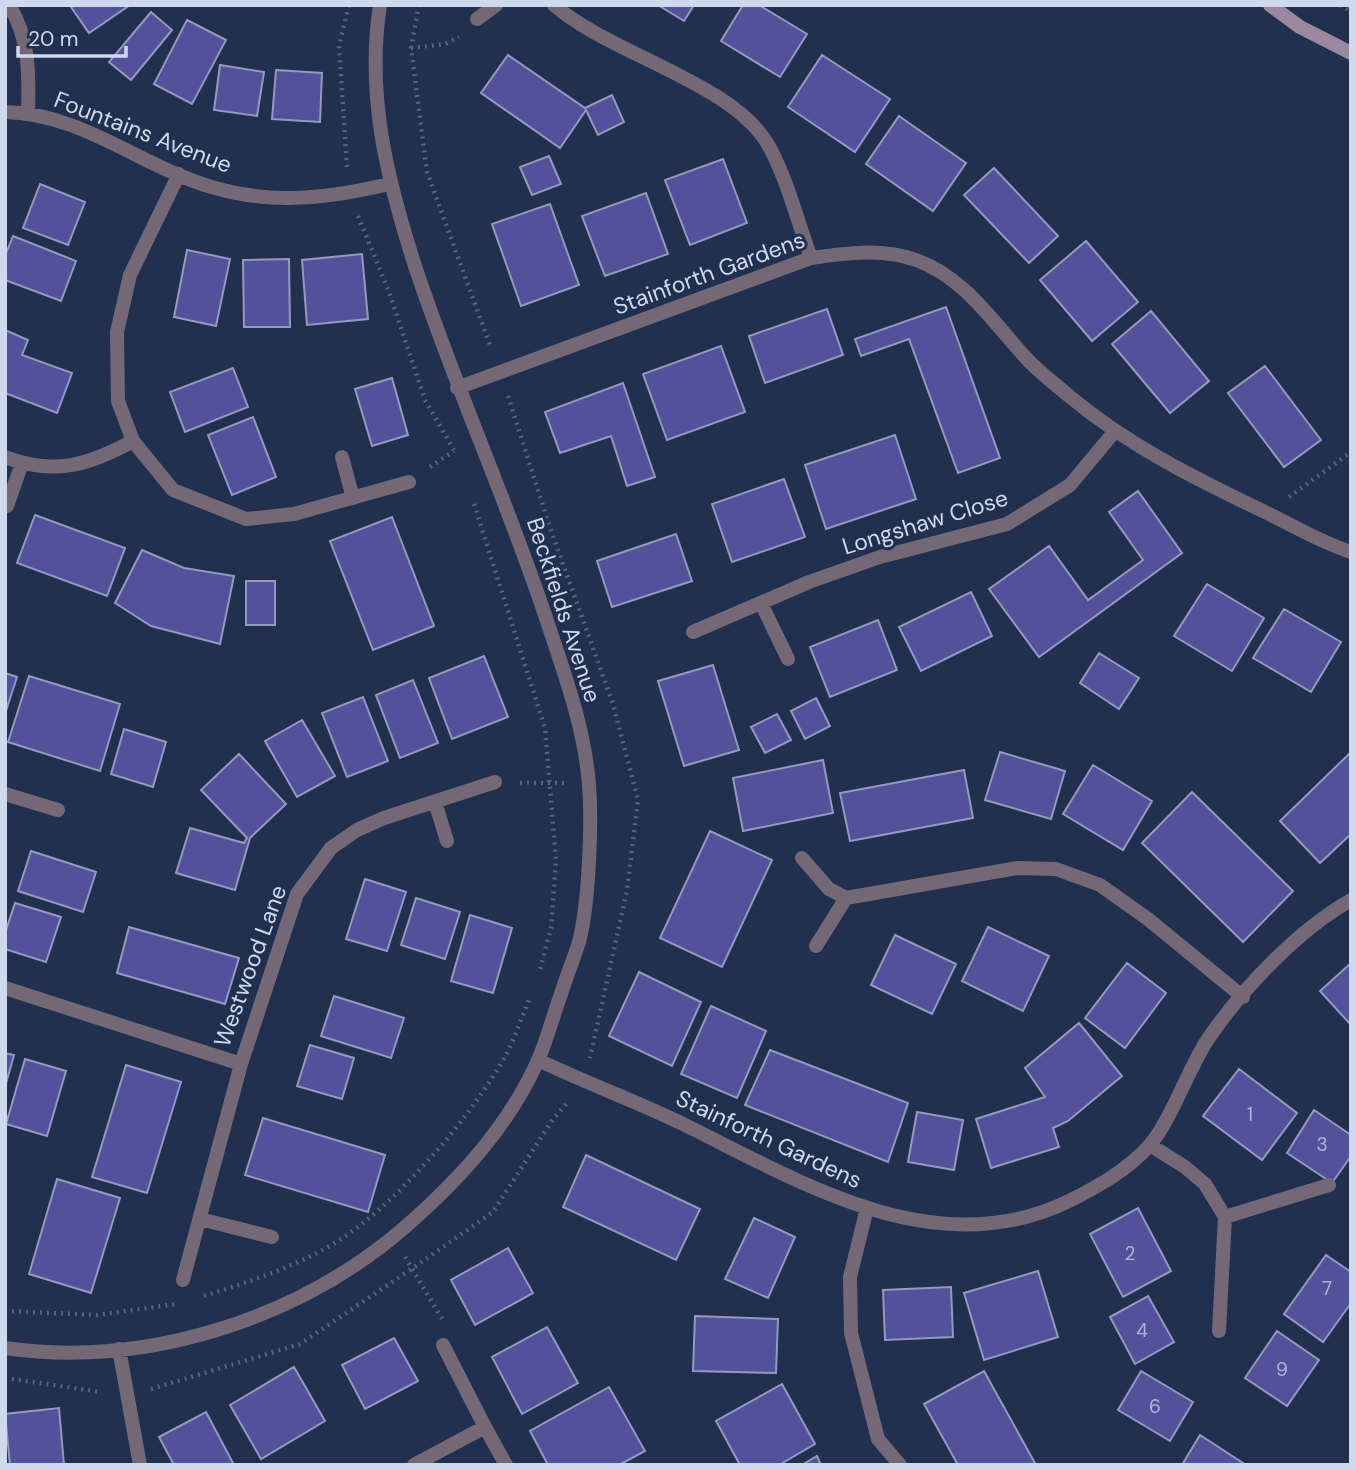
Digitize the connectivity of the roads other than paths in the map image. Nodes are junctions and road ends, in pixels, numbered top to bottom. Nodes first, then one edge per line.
1 (9, 5) edge
2 (380, 5) edge
3 (496, 5) edge
4 (554, 5) edge
5 (1270, 5) edge
6 (477, 19) road end
7 (1351, 53) edge
8 (5, 112) edge
9 (28, 112) junction
10 (179, 174) junction
11 (389, 184) junction
12 (811, 258) junction
13 (457, 388) junction
14 (1115, 431) junction
15 (133, 441) junction
16 (5, 457) edge
17 (342, 457) dead end
18 (22, 463) junction
19 (409, 482) dead end
20 (353, 498) junction
21 (7, 506) edge
22 (1351, 552) edge
23 (761, 603) junction
24 (693, 632) dead end
25 (788, 659) dead end
26 (495, 782) road end
27 (5, 794) edge
28 (435, 802) junction
29 (58, 810) dead end
30 (447, 841) dead end
31 (802, 858) dead end
32 (846, 898) junction
33 (1351, 900) edge
34 (816, 946) dead end
35 (5, 988) edge
36 (1243, 997) junction
37 (538, 1060) junction
38 (242, 1064) junction
39 (1150, 1145) junction
40 (1329, 1185) dead end
41 (867, 1208) junction
42 (1225, 1217) junction
43 (200, 1219) junction
44 (272, 1237) dead end
45 (183, 1280) dead end
46 (1219, 1331) dead end
47 (443, 1345) road end
48 (5, 1348) edge
49 (119, 1349) junction
50 (485, 1427) junction
51 (140, 1465) edge
52 (414, 1465) edge
53 (506, 1465) edge
54 (900, 1465) edge

1 - 9 street
2 - 11 street, Beckfields Avenue
3 - 6 street
4 - 12 street
5 - 7 street
8 - 9 street, Fountains Avenue
9 - 10 street, Fountains Avenue
10 - 11 street, Fountains Avenue
10 - 15 street
11 - 13 street, Beckfields Avenue
12 - 13 street, Stainforth Gardens
12 - 14 street, Stainforth Gardens
13 - 37 street, Beckfields Avenue
14 - 22 street, Stainforth Gardens
14 - 23 street, Longshaw Close
15 - 18 street
15 - 20 street
16 - 18 street
17 - 20 street
18 - 21 street
19 - 20 street
23 - 24 street, Longshaw Close
23 - 25 street
26 - 28 street, Westwood Lane
27 - 29 street
28 - 30 street
28 - 38 street, Westwood Lane
31 - 32 street
32 - 34 street
32 - 36 street
33 - 36 street, Stainforth Gardens
35 - 38 street, Westwood Lane
36 - 39 street, Stainforth Gardens
37 - 41 street, Stainforth Gardens
37 - 49 street, Beckfields Avenue
38 - 43 street
39 - 41 street, Stainforth Gardens
39 - 42 street
40 - 42 street
41 - 54 street
42 - 46 street
43 - 44 street
43 - 45 street
47 - 50 street
48 - 49 street, Beckfields Avenue
49 - 51 street
50 - 52 street
50 - 53 street

